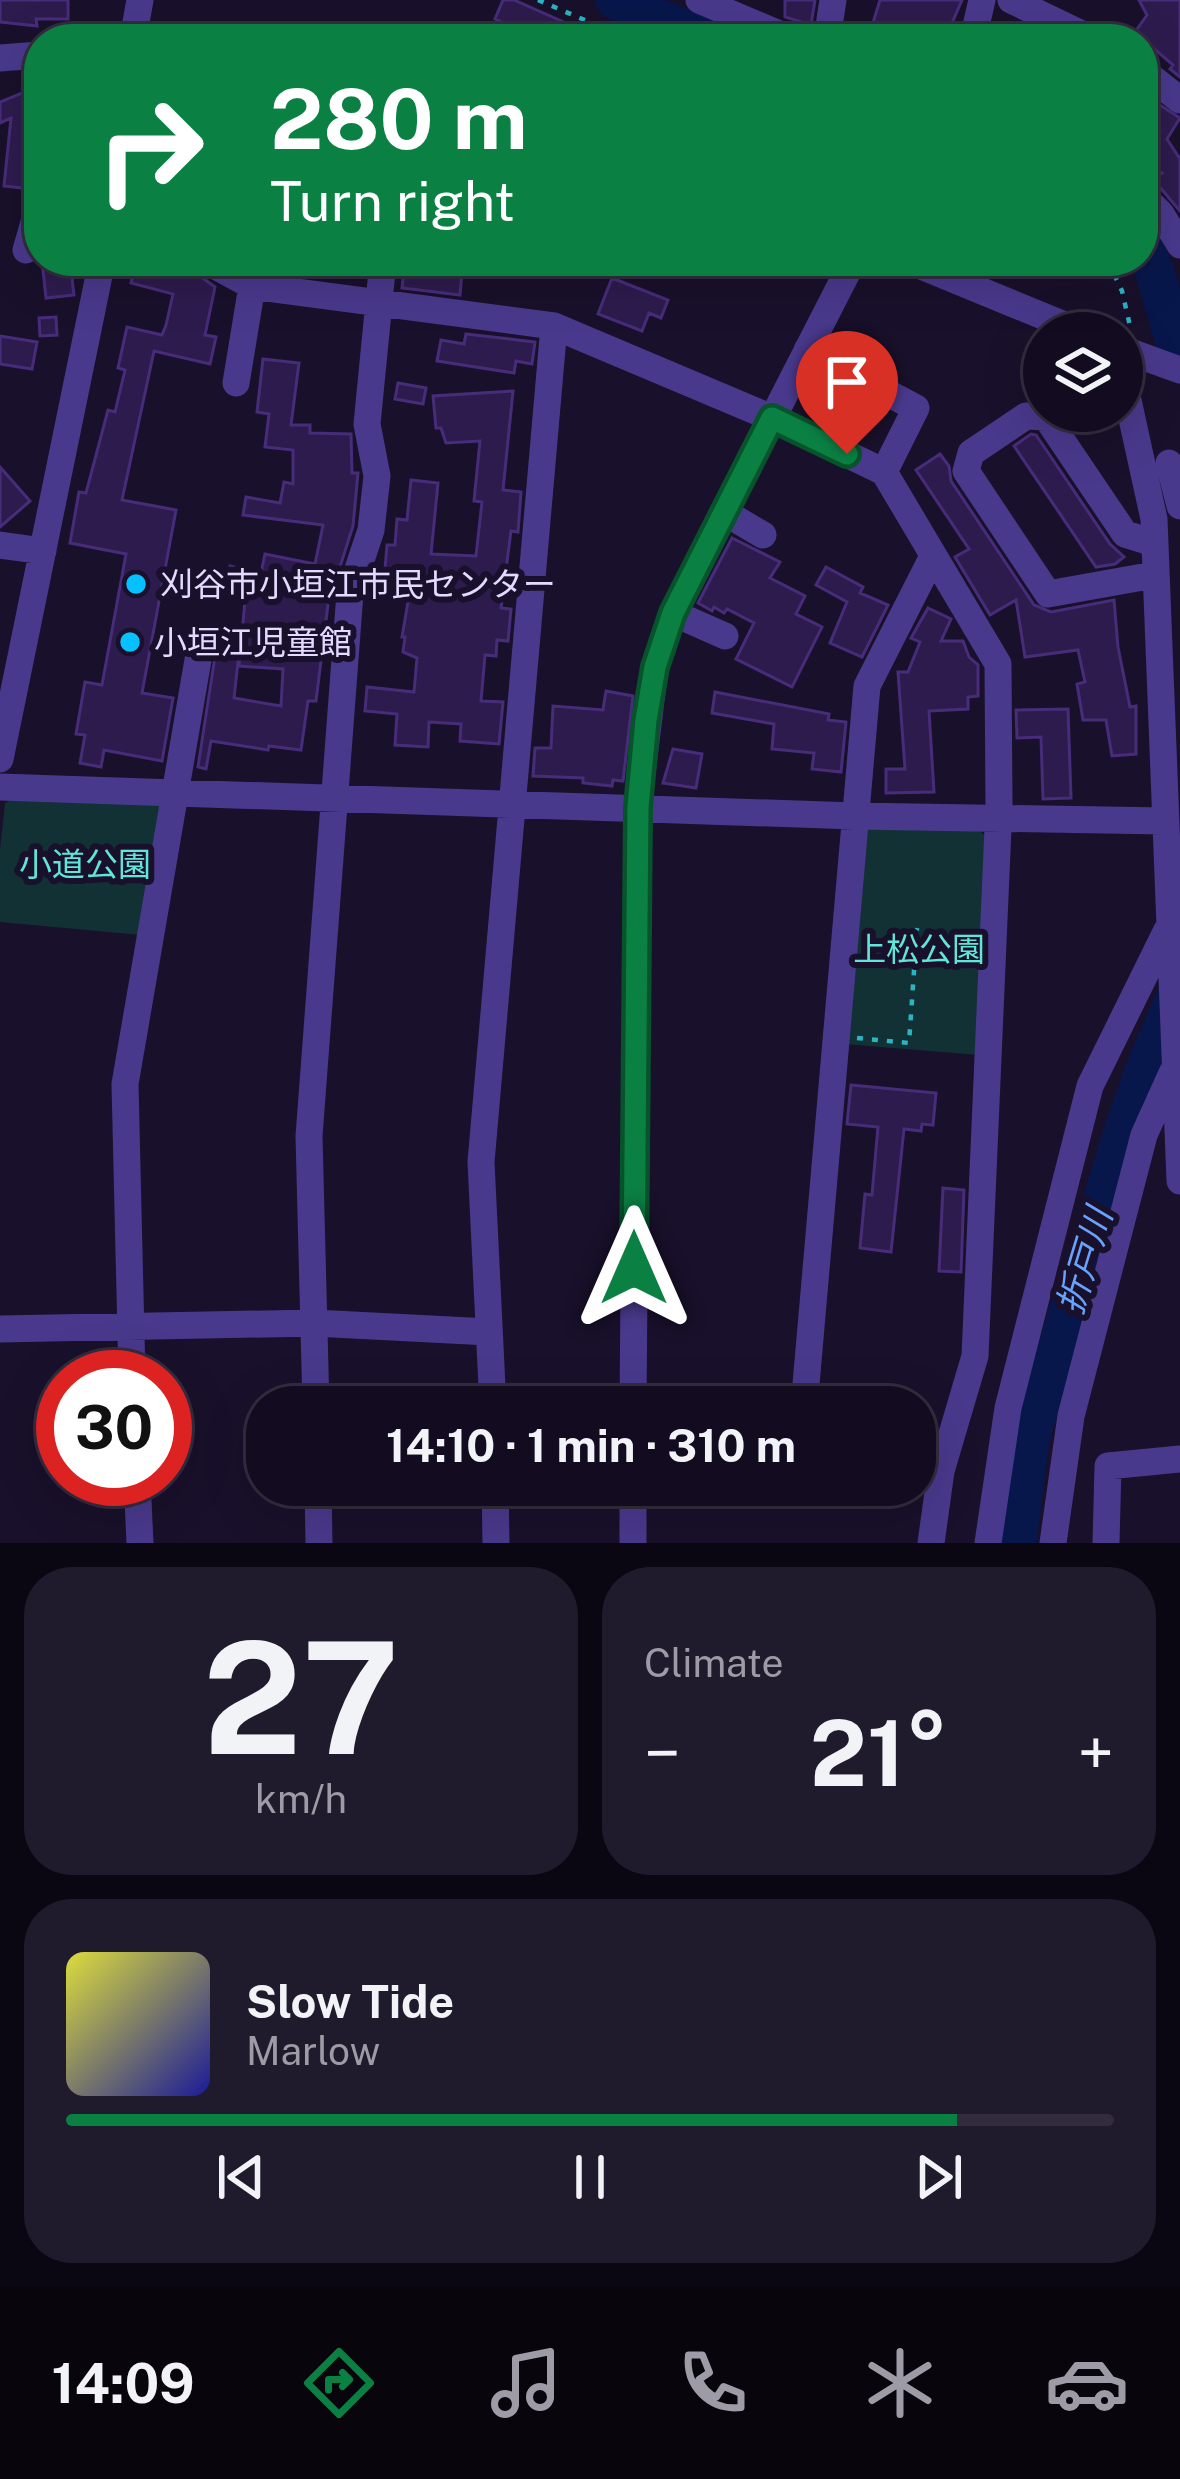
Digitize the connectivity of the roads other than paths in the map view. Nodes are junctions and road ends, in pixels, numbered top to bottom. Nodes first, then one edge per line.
1 (699, 0) edge
2 (1011, 0) edge
3 (755, 24) edge
4 (1061, 24) edge
5 (1158, 210) edge
6 (1180, 245) edge
7 (99, 276) edge
8 (233, 276) edge
9 (382, 276) edge
10 (845, 276) edge
11 (946, 276) edge
12 (251, 286) junction
13 (379, 301) junction
14 (1033, 312) edge
15 (554, 326) junction
16 (807, 350) junction
17 (1143, 361) edge
18 (1180, 370) edge
19 (236, 383) dead end
20 (772, 418) junction
21 (1141, 432) edge
22 (1169, 463) dead end
23 (884, 472) junction
24 (1180, 506) edge
25 (724, 512) junction
26 (763, 535) dead end
27 (1154, 543) junction
28 (0, 545) edge
29 (44, 551) junction
30 (933, 556) junction
31 (1154, 575) junction
32 (673, 613) junction
33 (725, 636) dead end
34 (199, 654) dead end
35 (4, 709) edge
36 (0, 759) edge
37 (0, 787) edge
38 (177, 792) junction
39 (336, 797) junction
40 (511, 803) junction
41 (638, 807) junction
42 (855, 816) junction
43 (998, 818) junction
44 (1165, 821) junction
45 (1174, 920) edge
46 (1177, 1063) edge
47 (1180, 1180) edge
48 (314, 1323) junction
49 (130, 1328) junction
50 (0, 1329) edge
51 (489, 1332) junction
52 (131, 1350) edge
53 (316, 1386) edge
54 (492, 1386) edge
55 (633, 1386) edge
56 (807, 1386) edge
57 (936, 1451) edge
58 (1180, 1459) edge
59 (138, 1506) edge
60 (318, 1506) edge
61 (495, 1506) edge
62 (633, 1506) edge
63 (930, 1506) edge
64 (140, 1543) edge
65 (319, 1543) edge
66 (496, 1543) edge
67 (633, 1543) edge
68 (932, 1543) edge
69 (988, 1543) edge
70 (1052, 1543) edge
71 (1106, 1543) edge

1 - 3 street
2 - 4 street
5 - 6 street
7 - 29 street
8 - 12 street
9 - 13 street
10 - 16 street
11 - 14 street
12 - 13 street
12 - 19 street
13 - 15 street
13 - 39 street
15 - 20 street
15 - 40 street
16 - 20 street
16 - 23 street
17 - 18 street
20 - 23 street
20 - 25 street
21 - 27 street
22 - 24 street
23 - 30 street
25 - 26 street
25 - 32 street
27 - 31 street
27 - 31 street
28 - 29 street
29 - 35 street
30 - 42 street
30 - 43 street
31 - 44 street
32 - 33 street
32 - 41 street
34 - 38 street
35 - 36 street
37 - 38 street
38 - 39 street
38 - 49 street
39 - 40 street
39 - 48 street
40 - 41 street
40 - 51 street
41 - 42 street
41 - 55 street
42 - 43 street
42 - 56 street
43 - 44 street
43 - 57 street
44 - 45 street
45 - 46 street
45 - 69 street
46 - 47 street
46 - 70 street
48 - 49 street
48 - 51 street
48 - 53 street
49 - 50 street
49 - 52 street
51 - 54 street
58 - 71 street
59 - 64 street
60 - 65 street
61 - 66 street
62 - 67 street
63 - 68 street

